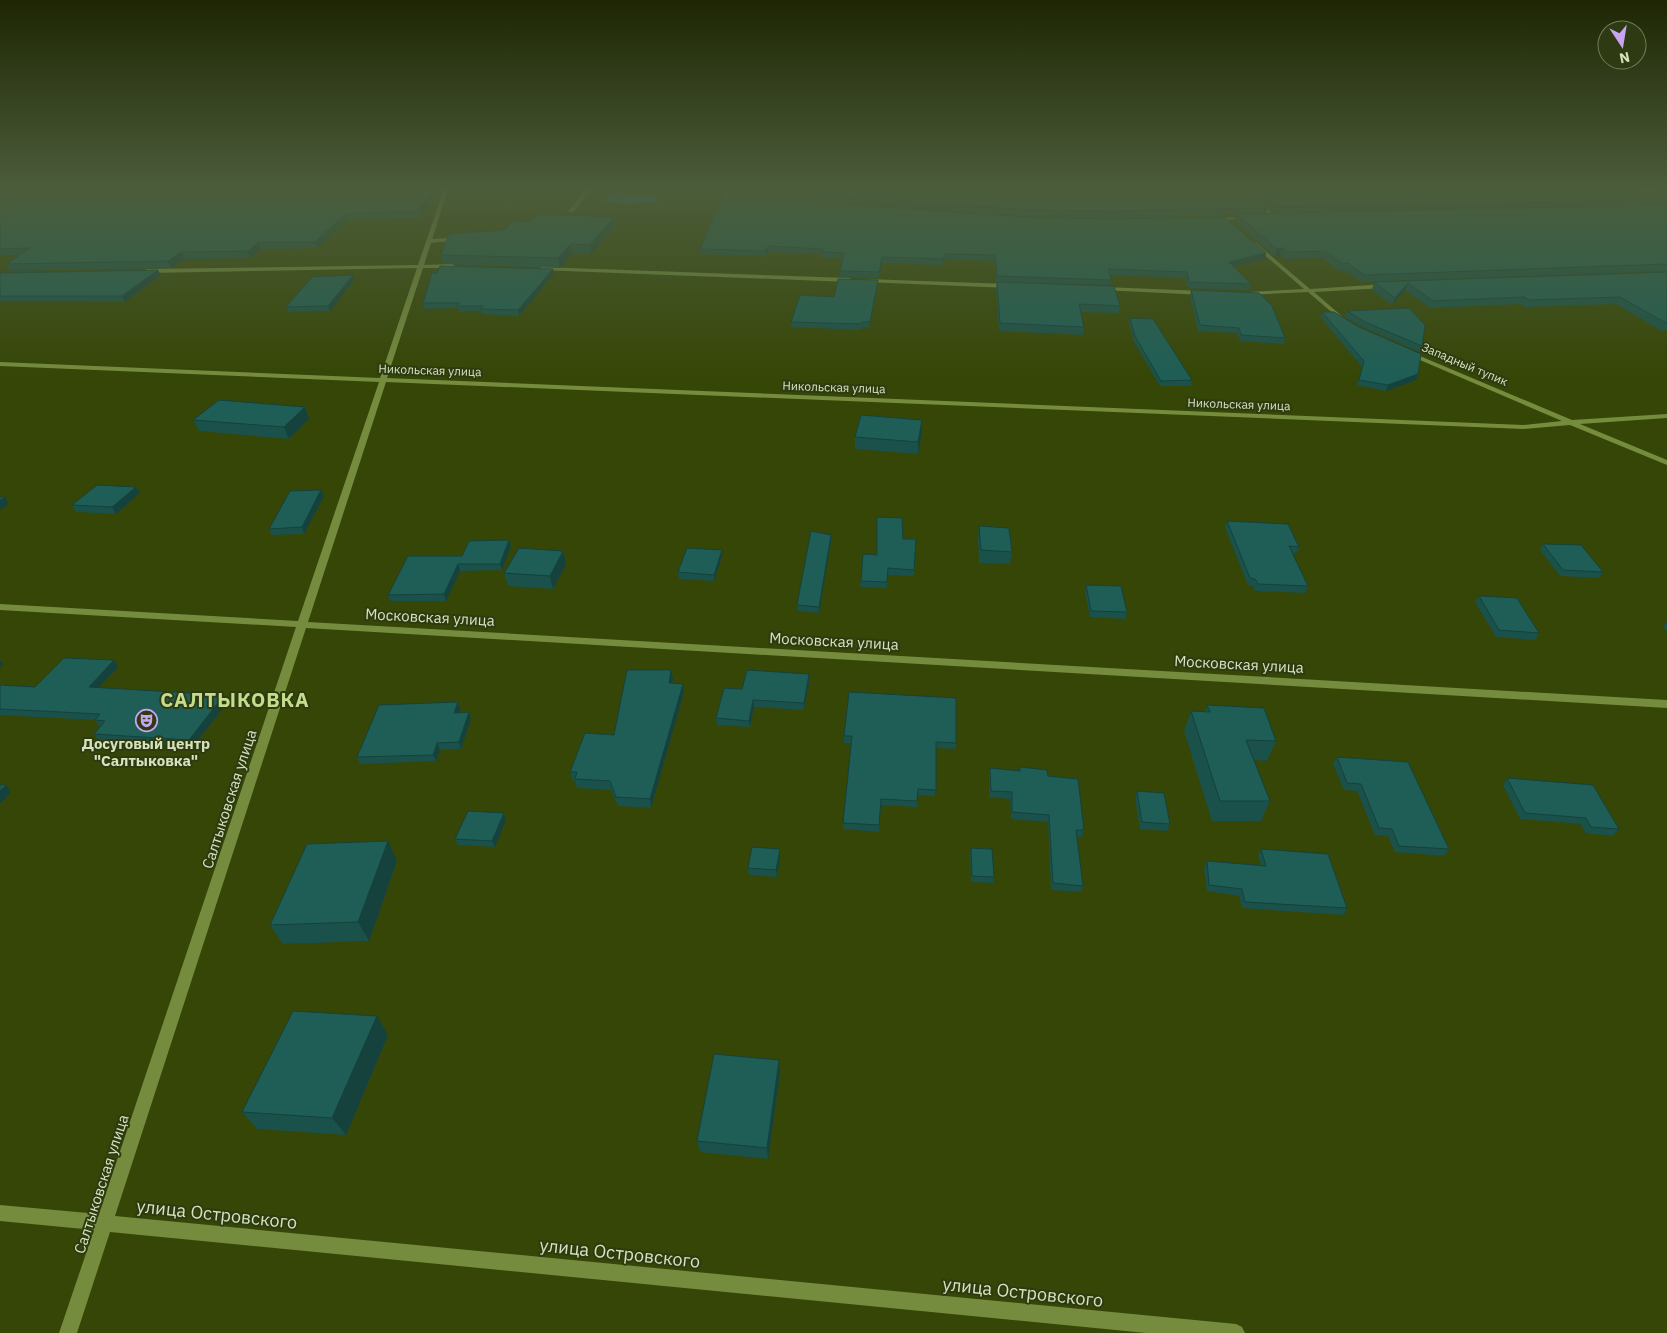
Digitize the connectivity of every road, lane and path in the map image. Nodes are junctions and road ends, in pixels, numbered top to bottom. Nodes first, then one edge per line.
1 (426, 251) edge
2 (1263, 251) edge
3 (421, 266) junction
4 (454, 266) edge
5 (534, 269) edge
6 (138, 272) edge
7 (1019, 286) edge
8 (1393, 286) edge
9 (1098, 289) edge
10 (1308, 290) junction
11 (1207, 293) edge
12 (1242, 294) edge
13 (1348, 323) edge
14 (1403, 350) edge
15 (0, 364) edge
16 (383, 379) junction
17 (1667, 416) edge
18 (1572, 422) junction
19 (1667, 464) edge
20 (0, 607) edge
21 (302, 624) junction
22 (1667, 704) edge
23 (0, 1213) edge
24 (104, 1223) junction
25 (68, 1333) edge
26 (1236, 1333) edge

1 - 3 street, Салтыковская улица
2 - 10 street
3 - 4 street
3 - 6 street
3 - 16 street, Салтыковская улица
5 - 7 street
8 - 10 street
9 - 11 street
10 - 12 street
10 - 13 street
14 - 18 street, Западный тупик
15 - 16 street, Никольская улица
16 - 18 street, Никольская улица
16 - 21 street, Салтыковская улица
17 - 18 street, Никольская улица
18 - 19 street, Западный тупик
20 - 21 street, Московская улица
21 - 22 street, Московская улица
21 - 24 street, Салтыковская улица
23 - 24 street, улица Островского
24 - 25 street, Салтыковская улица
24 - 26 street, улица Островского

